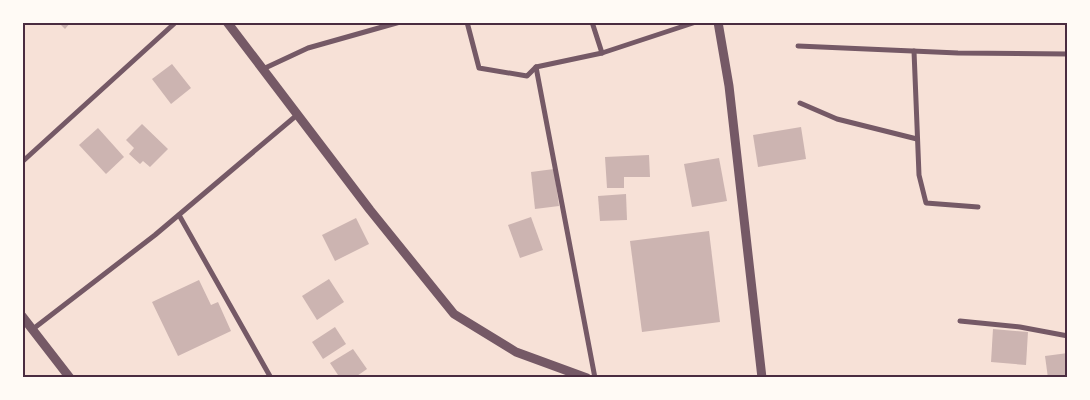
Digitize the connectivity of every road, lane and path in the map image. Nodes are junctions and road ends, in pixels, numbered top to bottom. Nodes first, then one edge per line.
1 (176, 22) edge
2 (227, 22) edge
3 (400, 22) edge
4 (467, 22) edge
5 (592, 22) edge
6 (696, 22) edge
7 (718, 22) edge
8 (798, 46) dead end
9 (914, 51) junction
10 (602, 53) junction
11 (1068, 54) edge
12 (536, 67) junction
13 (262, 69) junction
14 (800, 103) dead end
15 (297, 115) junction
16 (917, 139) junction
17 (22, 162) edge
18 (978, 206) dead end
19 (179, 215) junction
20 (24, 319) edge
21 (960, 320) dead end
22 (33, 330) junction
23 (1068, 336) edge
24 (70, 378) edge
25 (270, 378) edge
26 (587, 378) edge
27 (595, 378) edge
28 (762, 378) edge

1 - 17 street
2 - 13 street
3 - 13 street
4 - 12 street
5 - 10 street
6 - 10 street
7 - 28 street
8 - 9 street
9 - 11 street
9 - 16 street
10 - 12 street
12 - 27 street
13 - 15 street
14 - 16 street
15 - 19 street
15 - 26 street
16 - 18 street
19 - 22 street
19 - 25 street
20 - 22 street
21 - 23 street
22 - 24 street

